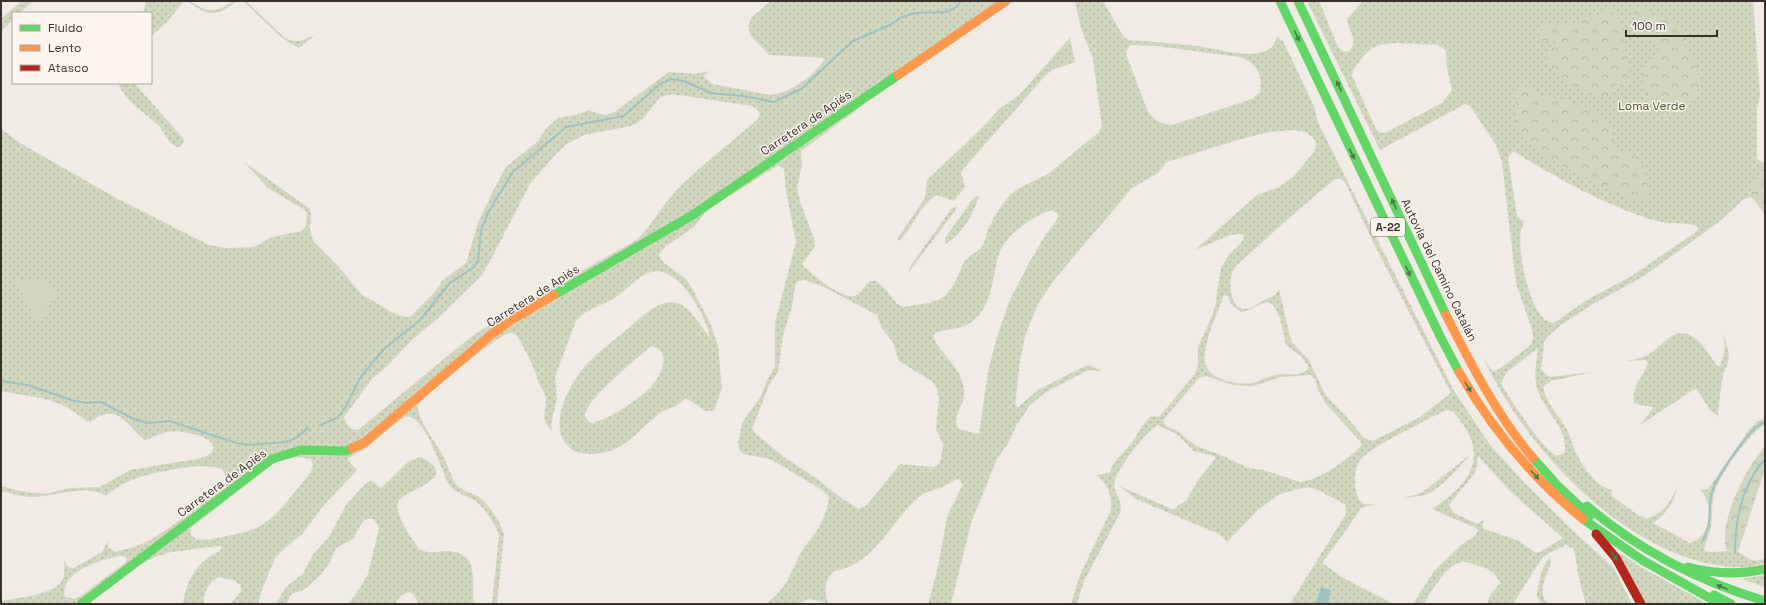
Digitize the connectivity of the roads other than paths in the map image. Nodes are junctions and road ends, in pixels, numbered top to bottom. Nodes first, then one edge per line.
1 (1006, 1) edge
2 (1280, 1) edge
3 (1298, 1) edge
4 (1453, 328) junction
5 (1580, 511) junction
6 (1654, 554) junction
7 (1765, 569) edge
8 (1762, 601) edge
9 (81, 604) edge
10 (1641, 604) edge
11 (1720, 604) edge
12 (1731, 604) edge

1 - 9 main road, Carretera de Apiés
2 -> 5 main road, A-22
4 -> 3 main road, Autovía del Camino Catalán / A-22
4 - 5 main road, Autovía del Camino Catalán / A-22
4 - 6 main road
5 -> 10 main road
5 - 11 main road
5 - 12 main road
6 - 7 main road
8 -> 6 main road

